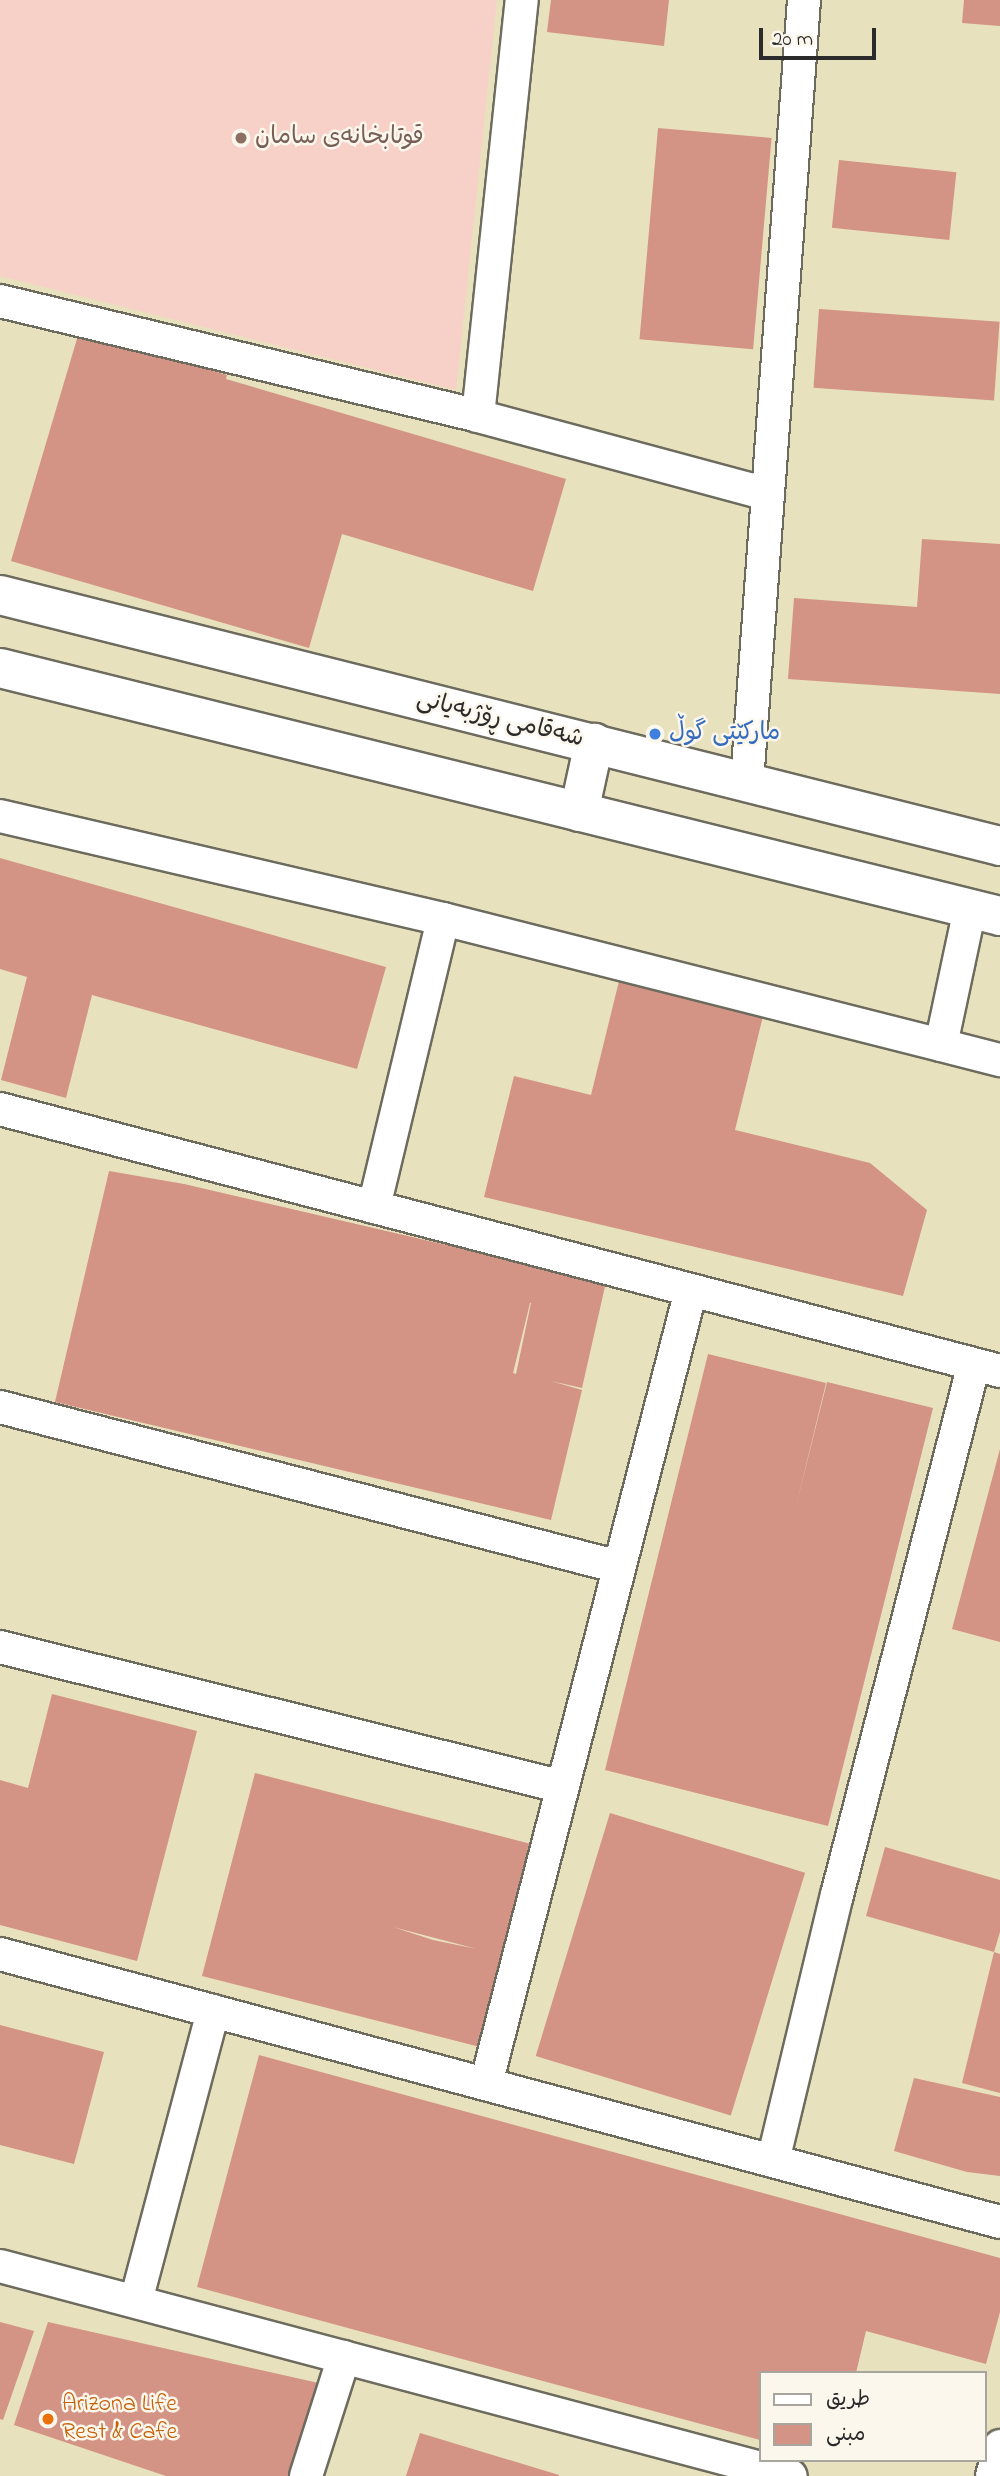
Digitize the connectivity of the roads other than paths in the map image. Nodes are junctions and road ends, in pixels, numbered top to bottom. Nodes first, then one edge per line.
1 (522, 0) edge
2 (804, 0) edge
3 (0, 301) edge
4 (478, 416) junction
5 (768, 494) junction
6 (0, 596) edge
7 (0, 668) edge
8 (594, 743) junction
9 (747, 782) junction
10 (579, 812) junction
11 (0, 816) edge
12 (1000, 846) edge
13 (985, 913) edge
14 (443, 919) junction
15 (941, 1045) junction
16 (1000, 1060) edge
17 (0, 1110) edge
18 (374, 1207) junction
19 (691, 1290) junction
20 (987, 1368) edge
21 (0, 1406) edge
22 (619, 1567) junction
23 (0, 1647) edge
24 (563, 1787) junction
25 (0, 1954) edge
26 (213, 2011) junction
27 (486, 2084) junction
28 (773, 2161) junction
29 (1000, 2222) edge
30 (0, 2266) edge
31 (136, 2301) junction
32 (344, 2357) junction
33 (1000, 2446) edge
34 (306, 2476) edge
35 (791, 2476) edge
36 (992, 2476) edge

1 - 4 street
2 - 5 street
3 - 4 street
4 - 5 street
5 - 9 street
6 - 8 street, شەقامی ڕۆژبەیانی
7 - 10 street
8 - 9 street, شەقامی ڕۆژبەیانی
8 - 10 street
9 - 12 street, شەقامی ڕۆژبەیانی
10 - 13 street
11 - 14 street
13 - 15 street
14 - 15 street
14 - 18 street
15 - 16 street
17 - 18 street
18 - 19 street
19 - 20 street
19 - 22 street
20 - 28 street
21 - 22 street
22 - 24 street
23 - 24 street
24 - 27 street
25 - 26 street
26 - 27 street
26 - 31 street
27 - 28 street
28 - 29 street
30 - 31 street
31 - 32 street
32 - 34 street
32 - 35 street
33 - 36 street

